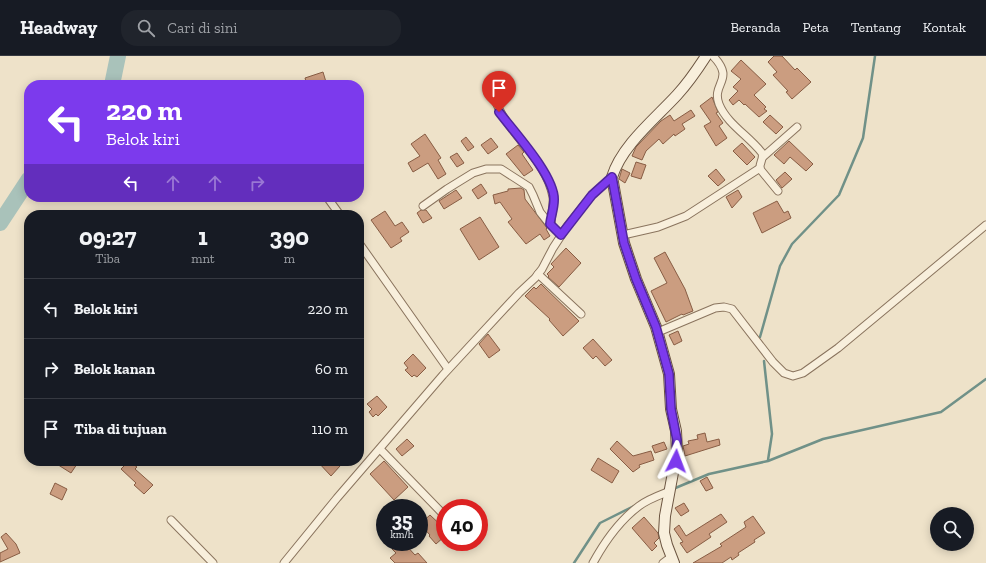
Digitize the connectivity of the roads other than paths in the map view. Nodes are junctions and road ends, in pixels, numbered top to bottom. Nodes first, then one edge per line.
1 (706, 56) edge
2 (712, 56) edge
3 (492, 87) dead end
4 (797, 127) dead end
5 (762, 157) junction
6 (760, 168) junction
7 (612, 177) junction
8 (778, 191) dead end
9 (423, 206) dead end
10 (550, 224) junction
11 (986, 225) edge
12 (561, 235) junction
13 (623, 235) junction
14 (364, 250) edge
15 (538, 274) junction
16 (581, 314) dead end
17 (658, 332) junction
18 (448, 370) junction
19 (380, 449) junction
20 (670, 491) junction
21 (436, 507) edge
22 (171, 520) dead end
23 (670, 561) edge
24 (213, 563) edge
25 (284, 563) edge
26 (593, 563) edge

1 - 7 street
2 - 5 street
3 - 10 street
4 - 5 street
5 - 6 street
6 - 8 street
6 - 13 street
7 - 12 street
7 - 13 street
9 - 10 street
10 - 12 street
11 - 17 street
12 - 15 street
13 - 17 street
14 - 18 street
15 - 16 street
15 - 18 street
17 - 20 street
18 - 19 street
19 - 21 street
19 - 25 street
20 - 23 street
20 - 26 street
22 - 24 street

